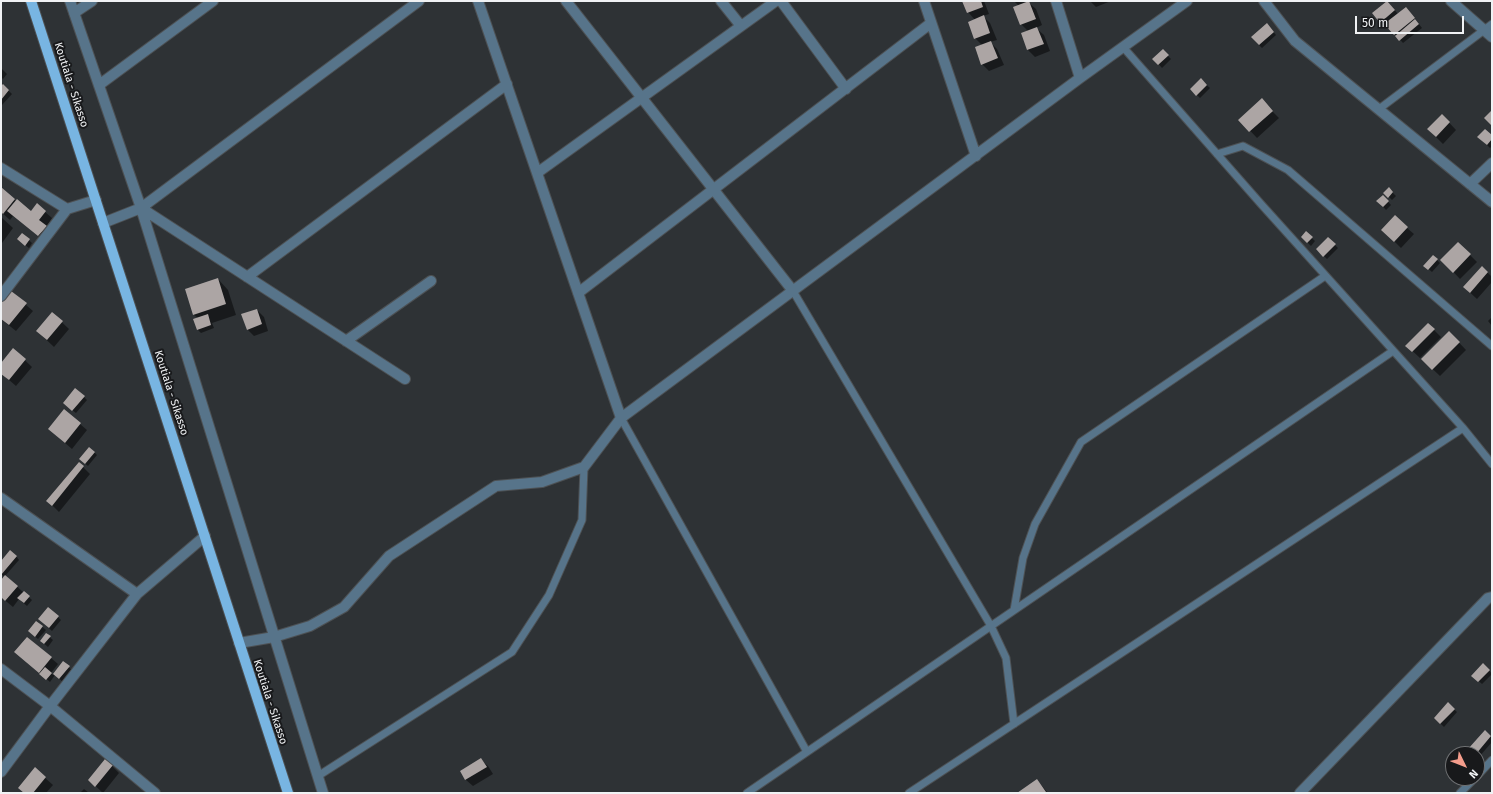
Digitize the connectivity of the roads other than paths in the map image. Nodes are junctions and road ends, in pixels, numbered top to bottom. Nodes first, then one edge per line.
1 (31, 1) edge
2 (70, 1) edge
3 (92, 1) edge
4 (213, 1) edge
5 (419, 1) edge
6 (478, 1) edge
7 (566, 1) edge
8 (721, 1) edge
9 (776, 1) edge
10 (781, 1) edge
11 (924, 1) edge
12 (1056, 1) edge
13 (1187, 1) edge
14 (1264, 1) edge
15 (1451, 1) edge
16 (74, 13) junction
17 (931, 23) junction
18 (741, 26) junction
19 (1488, 27) edge
20 (1492, 37) edge
21 (1123, 47) junction
22 (1080, 78) junction
23 (507, 84) junction
24 (99, 85) junction
25 (846, 89) junction
26 (641, 98) junction
27 (1379, 109) junction
28 (1217, 154) junction
29 (976, 156) junction
30 (1492, 164) edge
31 (1, 168) edge
32 (537, 173) junction
33 (1470, 184) junction
34 (714, 190) junction
35 (96, 200) junction
36 (1492, 202) edge
37 (140, 208) junction
38 (67, 209) junction
39 (103, 223) junction
40 (1325, 276) junction
41 (247, 277) junction
42 (431, 281) dead end
43 (793, 291) junction
44 (578, 293) junction
45 (1, 296) edge
46 (346, 341) junction
47 (1492, 346) edge
48 (1393, 350) junction
49 (405, 379) dead end
50 (621, 418) junction
51 (1463, 428) junction
52 (1492, 464) edge
53 (584, 467) junction
54 (1, 498) edge
55 (205, 536) junction
56 (137, 594) junction
57 (1490, 599) edge
58 (1014, 610) junction
59 (991, 626) junction
60 (274, 637) junction
61 (239, 643) junction
62 (1, 669) edge
63 (50, 706) junction
64 (1014, 724) junction
65 (807, 752) junction
66 (1492, 760) edge
67 (1485, 767) edge
68 (1, 772) edge
69 (318, 776) junction
70 (156, 793) edge
71 (288, 793) edge
72 (323, 793) edge
73 (747, 793) edge
74 (909, 793) edge
75 (1300, 793) edge

1 - 35 main road, Koutiala - Sikasso
2 - 16 street
3 - 16 street
4 - 24 street
5 - 37 street
6 - 23 street
7 - 26 street
8 - 18 street
9 - 18 street
10 - 25 street
11 - 17 street
12 - 22 street
13 - 21 street
14 - 27 street
15 - 19 street
16 - 24 street
17 - 25 street
17 - 29 street
18 - 26 street
19 - 20 street
19 - 27 lane
21 - 22 street
21 - 28 lane
22 - 29 street
23 - 32 street
23 - 41 street
24 - 37 street
25 - 34 street
26 - 32 street
26 - 34 street
27 - 33 street
28 - 40 lane
28 - 47 lane
29 - 43 street
30 - 33 street
31 - 38 street
32 - 44 street
33 - 36 street
34 - 43 street
34 - 44 street
35 - 38 street
35 - 39 main road, Koutiala - Sikasso
37 - 39 street
37 - 41 street
37 - 60 street
38 - 45 street
39 - 55 main road, Koutiala - Sikasso
40 - 48 lane
40 - 58 lane
41 - 46 street
42 - 46 street
43 - 50 street
43 - 59 lane
44 - 50 street
46 - 49 street
48 - 51 lane
48 - 58 lane
50 - 53 street
50 - 65 lane
51 - 52 lane
51 - 64 lane
53 - 60 street
53 - 69 lane
54 - 56 street
55 - 56 street
55 - 61 main road, Koutiala - Sikasso
56 - 63 street
57 - 75 street
58 - 59 lane
59 - 64 lane
59 - 65 lane
60 - 61 street
60 - 69 street
61 - 71 main road, Koutiala - Sikasso
62 - 63 street
63 - 68 street
63 - 70 street
64 - 74 lane
65 - 73 lane
66 - 67 lane
69 - 72 street

